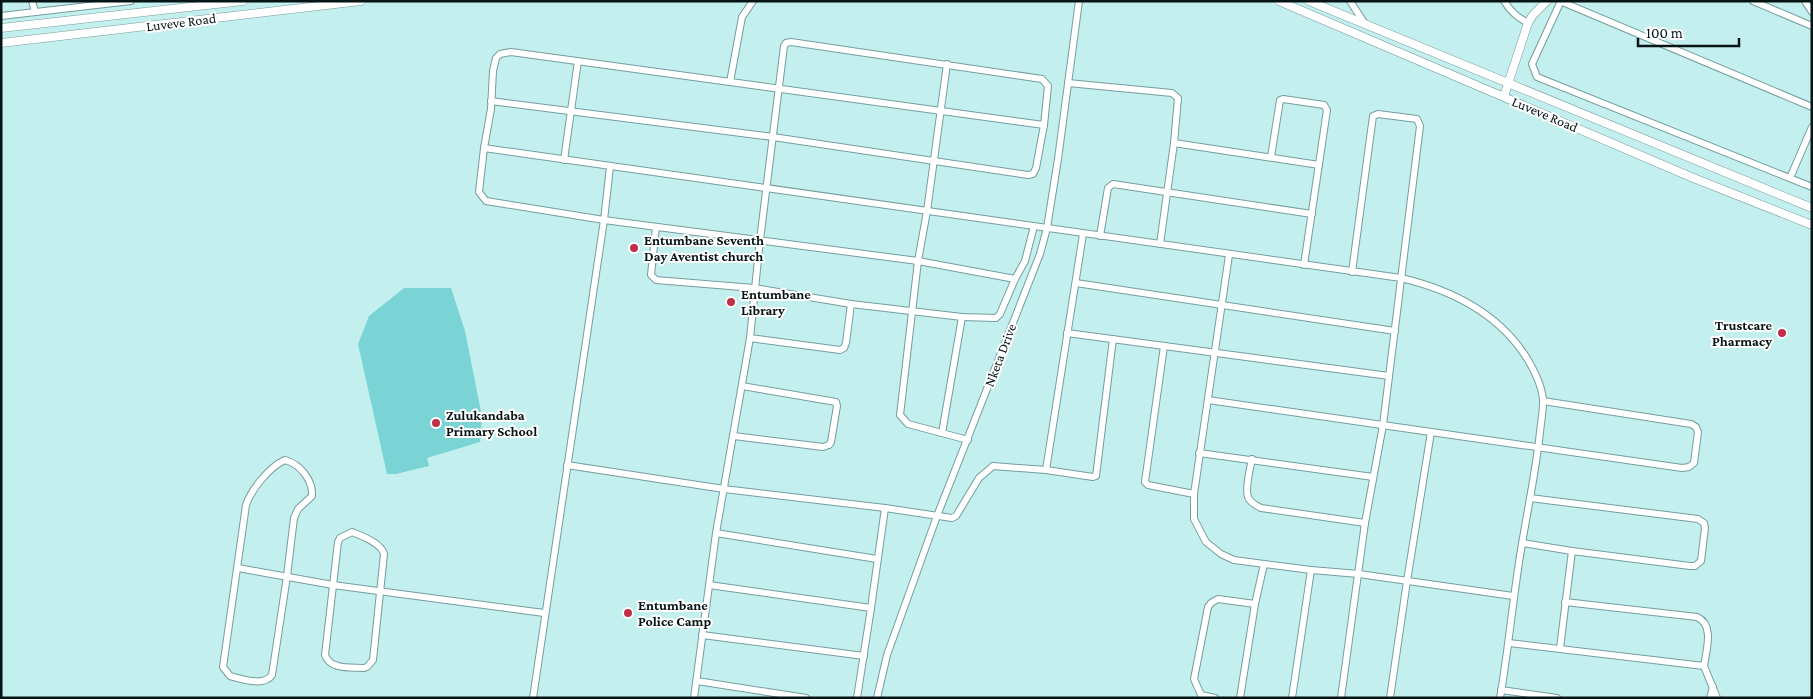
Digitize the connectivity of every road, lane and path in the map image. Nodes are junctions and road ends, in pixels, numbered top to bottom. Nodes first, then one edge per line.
1 (32, 1) edge
2 (131, 1) edge
3 (243, 1) edge
4 (361, 1) edge
5 (753, 1) edge
6 (1079, 1) edge
7 (1279, 1) edge
8 (1309, 1) edge
9 (1350, 1) edge
10 (1504, 1) edge
11 (1547, 1) edge
12 (1753, 1) edge
13 (1805, 1) edge
14 (1560, 2) edge
15 (87, 4) edge
16 (35, 12) junction
17 (1812, 12) edge
18 (1, 16) edge
19 (1528, 23) junction
20 (1365, 24) junction
21 (1812, 26) edge
22 (1, 28) edge
23 (1, 43) edge
24 (578, 61) junction
25 (947, 64) junction
26 (730, 82) junction
27 (1068, 83) junction
28 (1508, 83) junction
29 (779, 88) junction
30 (1504, 96) junction
31 (491, 101) junction
32 (1812, 107) edge
33 (570, 110) junction
34 (941, 112) junction
35 (1044, 126) junction
36 (1812, 127) edge
37 (773, 137) junction
38 (1174, 143) junction
39 (484, 148) junction
40 (1271, 157) junction
41 (564, 160) junction
42 (934, 161) junction
43 (1319, 165) junction
44 (610, 167) junction
45 (1790, 178) junction
46 (1812, 187) edge
47 (766, 189) junction
48 (1167, 192) junction
49 (1812, 208) edge
50 (927, 211) junction
51 (1312, 214) junction
52 (604, 220) junction
53 (1812, 225) edge
54 (1034, 226) junction
55 (656, 227) junction
56 (1047, 228) junction
57 (1083, 234) junction
58 (1100, 236) junction
59 (760, 240) junction
60 (1160, 244) junction
61 (1229, 255) junction
62 (918, 261) junction
63 (1304, 265) junction
64 (1352, 272) junction
65 (1401, 278) junction
66 (1015, 279) junction
67 (1076, 283) junction
68 (754, 288) junction
69 (851, 304) junction
70 (1221, 305) junction
71 (912, 310) junction
72 (962, 317) junction
73 (1394, 331) junction
74 (1067, 333) junction
75 (750, 338) junction
76 (1113, 339) junction
77 (1164, 346) junction
78 (1214, 352) junction
79 (1389, 376) junction
80 (742, 386) junction
81 (1208, 400) junction
82 (1543, 401) junction
83 (1383, 425) junction
84 (1431, 432) junction
85 (942, 433) junction
86 (734, 436) junction
87 (968, 440) junction
88 (1538, 448) junction
89 (1199, 453) junction
90 (1252, 459) junction
91 (567, 465) junction
92 (1046, 470) junction
93 (1373, 477) junction
94 (724, 489) junction
95 (1194, 494) junction
96 (1530, 498) junction
97 (885, 508) junction
98 (937, 516) junction
99 (1365, 523) junction
100 (716, 533) junction
101 (1522, 543) junction
102 (1572, 551) junction
103 (878, 559) junction
104 (1264, 564) junction
105 (238, 568) junction
106 (1311, 570) junction
107 (1359, 574) junction
108 (287, 576) junction
109 (1407, 581) junction
110 (333, 585) junction
111 (709, 585) junction
112 (382, 591) junction
113 (1513, 596) junction
114 (1565, 602) junction
115 (1255, 604) junction
116 (871, 608) junction
117 (544, 613) junction
118 (702, 635) junction
119 (1509, 643) junction
120 (1560, 648) junction
121 (864, 656) junction
122 (1704, 666) junction
123 (697, 681) junction
124 (1713, 687) junction
125 (1501, 690) junction
126 (533, 698) edge
127 (694, 698) edge
128 (806, 698) edge
129 (857, 698) edge
130 (877, 698) edge
131 (1215, 698) edge
132 (1240, 698) edge
133 (1292, 698) edge
134 (1341, 698) edge
135 (1390, 698) edge
136 (1500, 698) edge
137 (1557, 698) edge
138 (1710, 698) edge
139 (1717, 698) edge

1 - 16 street
2 - 15 street
3 - 22 street, Luveve Road
4 - 23 street, Luveve Road
5 - 26 street
6 - 27 street, Nketa Drive
7 - 30 street, Luveve Road
8 - 20 street, Luveve Road
9 - 20 street
10 - 19 street
11 - 19 street
12 - 21 street
13 - 17 street
14 - 32 street
14 - 45 street
15 - 16 street
16 - 18 street
19 - 28 street
20 - 28 street, Luveve Road
24 - 26 street
24 - 31 street
24 - 33 street
25 - 29 street
25 - 34 street
25 - 35 street
26 - 29 street
27 - 38 street
27 - 56 street, Nketa Drive
28 - 30 street
28 - 49 street, Luveve Road
29 - 34 street
29 - 37 street
30 - 53 street, Luveve Road
31 - 33 street
31 - 39 street
33 - 37 street
33 - 41 street
34 - 35 street
34 - 42 street
35 - 42 street
36 - 45 street
37 - 42 street
37 - 47 street
38 - 40 street
38 - 48 street
39 - 41 street
39 - 52 street
40 - 43 street
40 - 43 street
41 - 44 street
42 - 50 street
43 - 51 street
44 - 47 street
44 - 52 street
45 - 46 street
47 - 50 street
47 - 59 street
48 - 51 street
48 - 58 street
48 - 60 street
50 - 54 street
50 - 62 street
51 - 63 street
52 - 55 street
52 - 91 street
54 - 56 street
54 - 66 street
55 - 59 street
55 - 68 street
56 - 57 street
56 - 87 street, Nketa Drive
57 - 58 street
57 - 67 street
58 - 60 street
59 - 62 street
59 - 68 street
60 - 61 street
61 - 63 street
61 - 70 street
62 - 66 street
62 - 71 street
63 - 64 street
64 - 65 street
64 - 65 street
65 - 73 street
65 - 82 street
66 - 72 street
67 - 70 street
67 - 74 street
68 - 69 street
68 - 75 street
69 - 71 street
69 - 75 street
70 - 73 street
70 - 78 street
71 - 72 street
71 - 85 street
72 - 85 street
73 - 79 street
74 - 76 street
74 - 92 street
75 - 80 street
76 - 77 street
76 - 92 street
77 - 78 street
77 - 95 street
78 - 79 street
78 - 81 street
79 - 83 street
80 - 86 street
80 - 86 street
81 - 83 street
81 - 89 street
82 - 88 street
82 - 88 street
83 - 84 street
83 - 93 street
84 - 88 street
84 - 109 street
85 - 87 street
86 - 94 street
87 - 98 street, Nketa Drive
88 - 96 street
89 - 90 street
89 - 95 street
90 - 93 street
90 - 99 street
91 - 94 street
91 - 117 street
92 - 98 street
93 - 99 street
94 - 97 street
94 - 100 street
95 - 104 street
96 - 101 street
96 - 102 street
97 - 98 street
97 - 103 street
98 - 130 street, Nketa Drive
99 - 107 street
100 - 103 street
100 - 111 street
101 - 102 street
101 - 113 street
102 - 114 street
103 - 116 street
104 - 106 street
104 - 115 street
105 - 108 street
105 - 108 street
105 - 108 street
106 - 107 street
106 - 133 street
107 - 109 street
107 - 134 street
108 - 110 street
109 - 113 street
109 - 135 street
110 - 112 street
110 - 112 street
110 - 112 street
111 - 116 street
111 - 118 street
112 - 117 street
113 - 119 street
114 - 120 street
114 - 122 street
115 - 131 street
115 - 132 street
116 - 121 street
117 - 126 street
118 - 121 street
118 - 123 street
119 - 120 street
119 - 125 street
120 - 122 street
121 - 129 street
122 - 124 street
123 - 127 street
123 - 128 street
124 - 138 street
124 - 139 street
125 - 136 street
125 - 137 street

